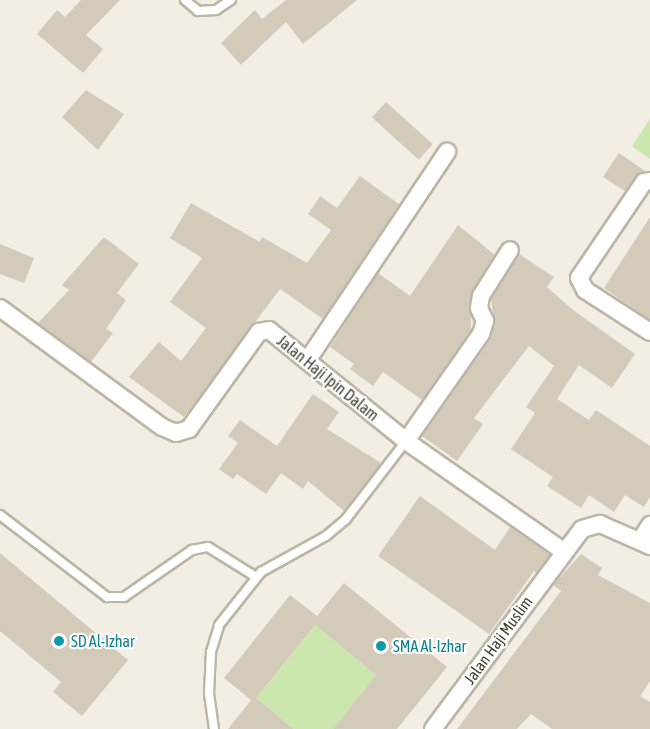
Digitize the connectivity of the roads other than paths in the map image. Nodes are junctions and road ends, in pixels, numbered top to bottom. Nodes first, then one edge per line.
1 (184, 0) edge
2 (231, 0) edge
3 (447, 152) dead end
4 (650, 181) edge
5 (510, 250) dead end
6 (0, 308) edge
7 (650, 332) edge
8 (307, 361) junction
9 (406, 441) junction
10 (0, 515) edge
11 (650, 525) edge
12 (645, 543) edge
13 (563, 551) junction
14 (256, 577) junction
15 (214, 729) edge
16 (433, 729) edge

1 - 2 lane
3 - 8 street
4 - 7 street
5 - 9 street
6 - 8 street, Jalan Haji Ipin Dalam
8 - 9 street, Jalan Haji Ipin Dalam
9 - 13 street, Jalan Haji Ipin Dalam
9 - 14 lane
10 - 14 lane
11 - 12 street
12 - 13 street, Jalan Haji Muslim
13 - 16 street, Jalan Haji Muslim
14 - 15 lane

